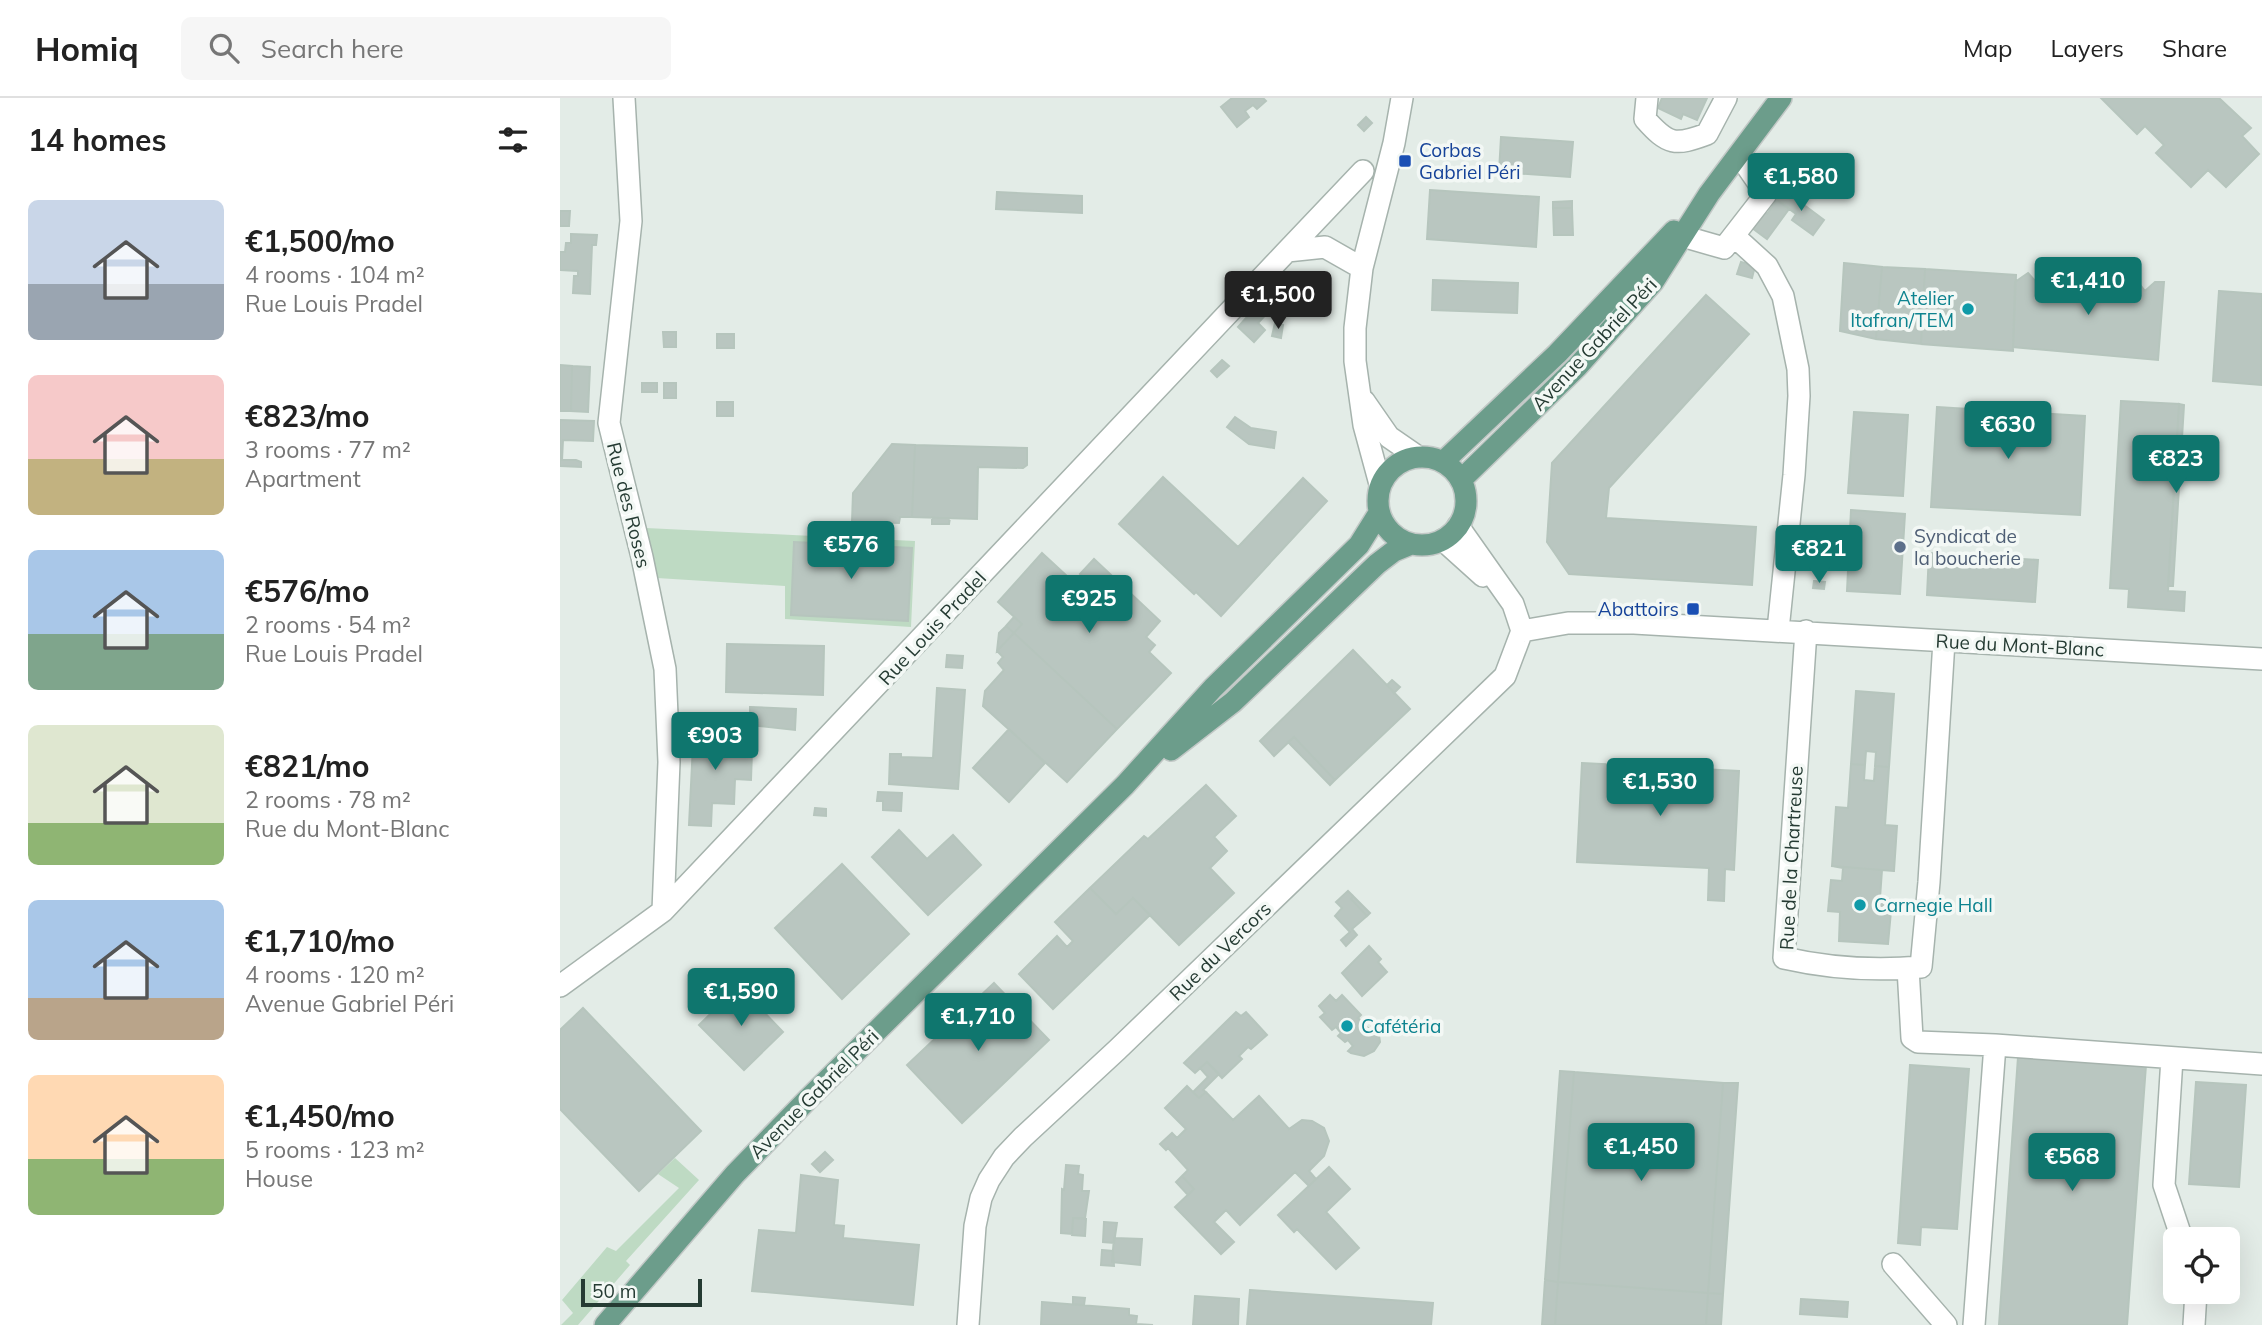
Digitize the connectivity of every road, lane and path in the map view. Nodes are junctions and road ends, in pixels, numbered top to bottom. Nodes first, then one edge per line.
1 (624, 98) edge
2 (1647, 98) edge
3 (1726, 98) edge
4 (1781, 98) edge
5 (1406, 99) edge
6 (1739, 155) junction
7 (1363, 171) dead end
8 (1709, 194) junction
9 (1682, 236) junction
10 (1734, 236) junction
11 (1287, 251) junction
12 (1362, 268) junction
13 (1362, 399) junction
14 (1418, 457) junction
15 (1443, 462) junction
16 (1461, 480) junction
17 (1380, 484) junction
18 (1379, 513) junction
19 (1451, 533) junction
20 (1411, 544) junction
21 (1778, 630) junction
22 (1522, 631) junction
23 (1806, 631) junction
24 (1944, 641) junction
25 (2262, 659) edge
26 (1125, 785) junction
27 (663, 912) junction
28 (1908, 968) junction
29 (560, 986) edge
30 (1995, 1045) junction
31 (2172, 1058) junction
32 (2262, 1064) edge
33 (2178, 1227) edge
34 (1893, 1264) dead end
35 (2195, 1304) edge
36 (605, 1325) edge
37 (968, 1325) edge
38 (1946, 1325) edge
39 (1974, 1325) edge
40 (2194, 1325) edge

1 - 27 street, Rue des Roses
2 - 3 street
4 - 6 main road, Avenue Gabriel Péri
5 - 12 street
6 - 8 main road, Avenue Gabriel Péri
6 - 10 street
7 - 11 street, Rue Louis Pradel
8 - 9 main road, Avenue Gabriel Péri
8 - 15 main road, Avenue Gabriel Péri
9 - 10 street
9 - 16 main road, Avenue Gabriel Péri
10 - 21 street
11 - 12 street
11 - 27 street, Rue Louis Pradel
12 - 13 street
13 - 14 street
13 - 17 street
14 - 15 main road
14 - 17 main road
15 - 16 main road
16 - 19 main road
17 - 18 main road
18 - 20 main road
18 - 26 main road, Avenue Gabriel Péri
19 - 20 main road
19 - 22 street
20 - 26 main road, Avenue Gabriel Péri
21 - 22 street, Rue du Mont-Blanc
21 - 23 street, Rue du Mont-Blanc
22 - 37 street, Rue du Vercors
23 - 24 street, Rue du Mont-Blanc
23 - 28 street, Rue de la Chartreuse
24 - 25 street, Rue du Mont-Blanc
24 - 28 street
26 - 36 main road, Avenue Gabriel Péri
27 - 29 street, Rue Louis Pradel
28 - 30 street
30 - 31 street
30 - 39 street
31 - 32 street
31 - 33 street
34 - 38 street
35 - 40 street

